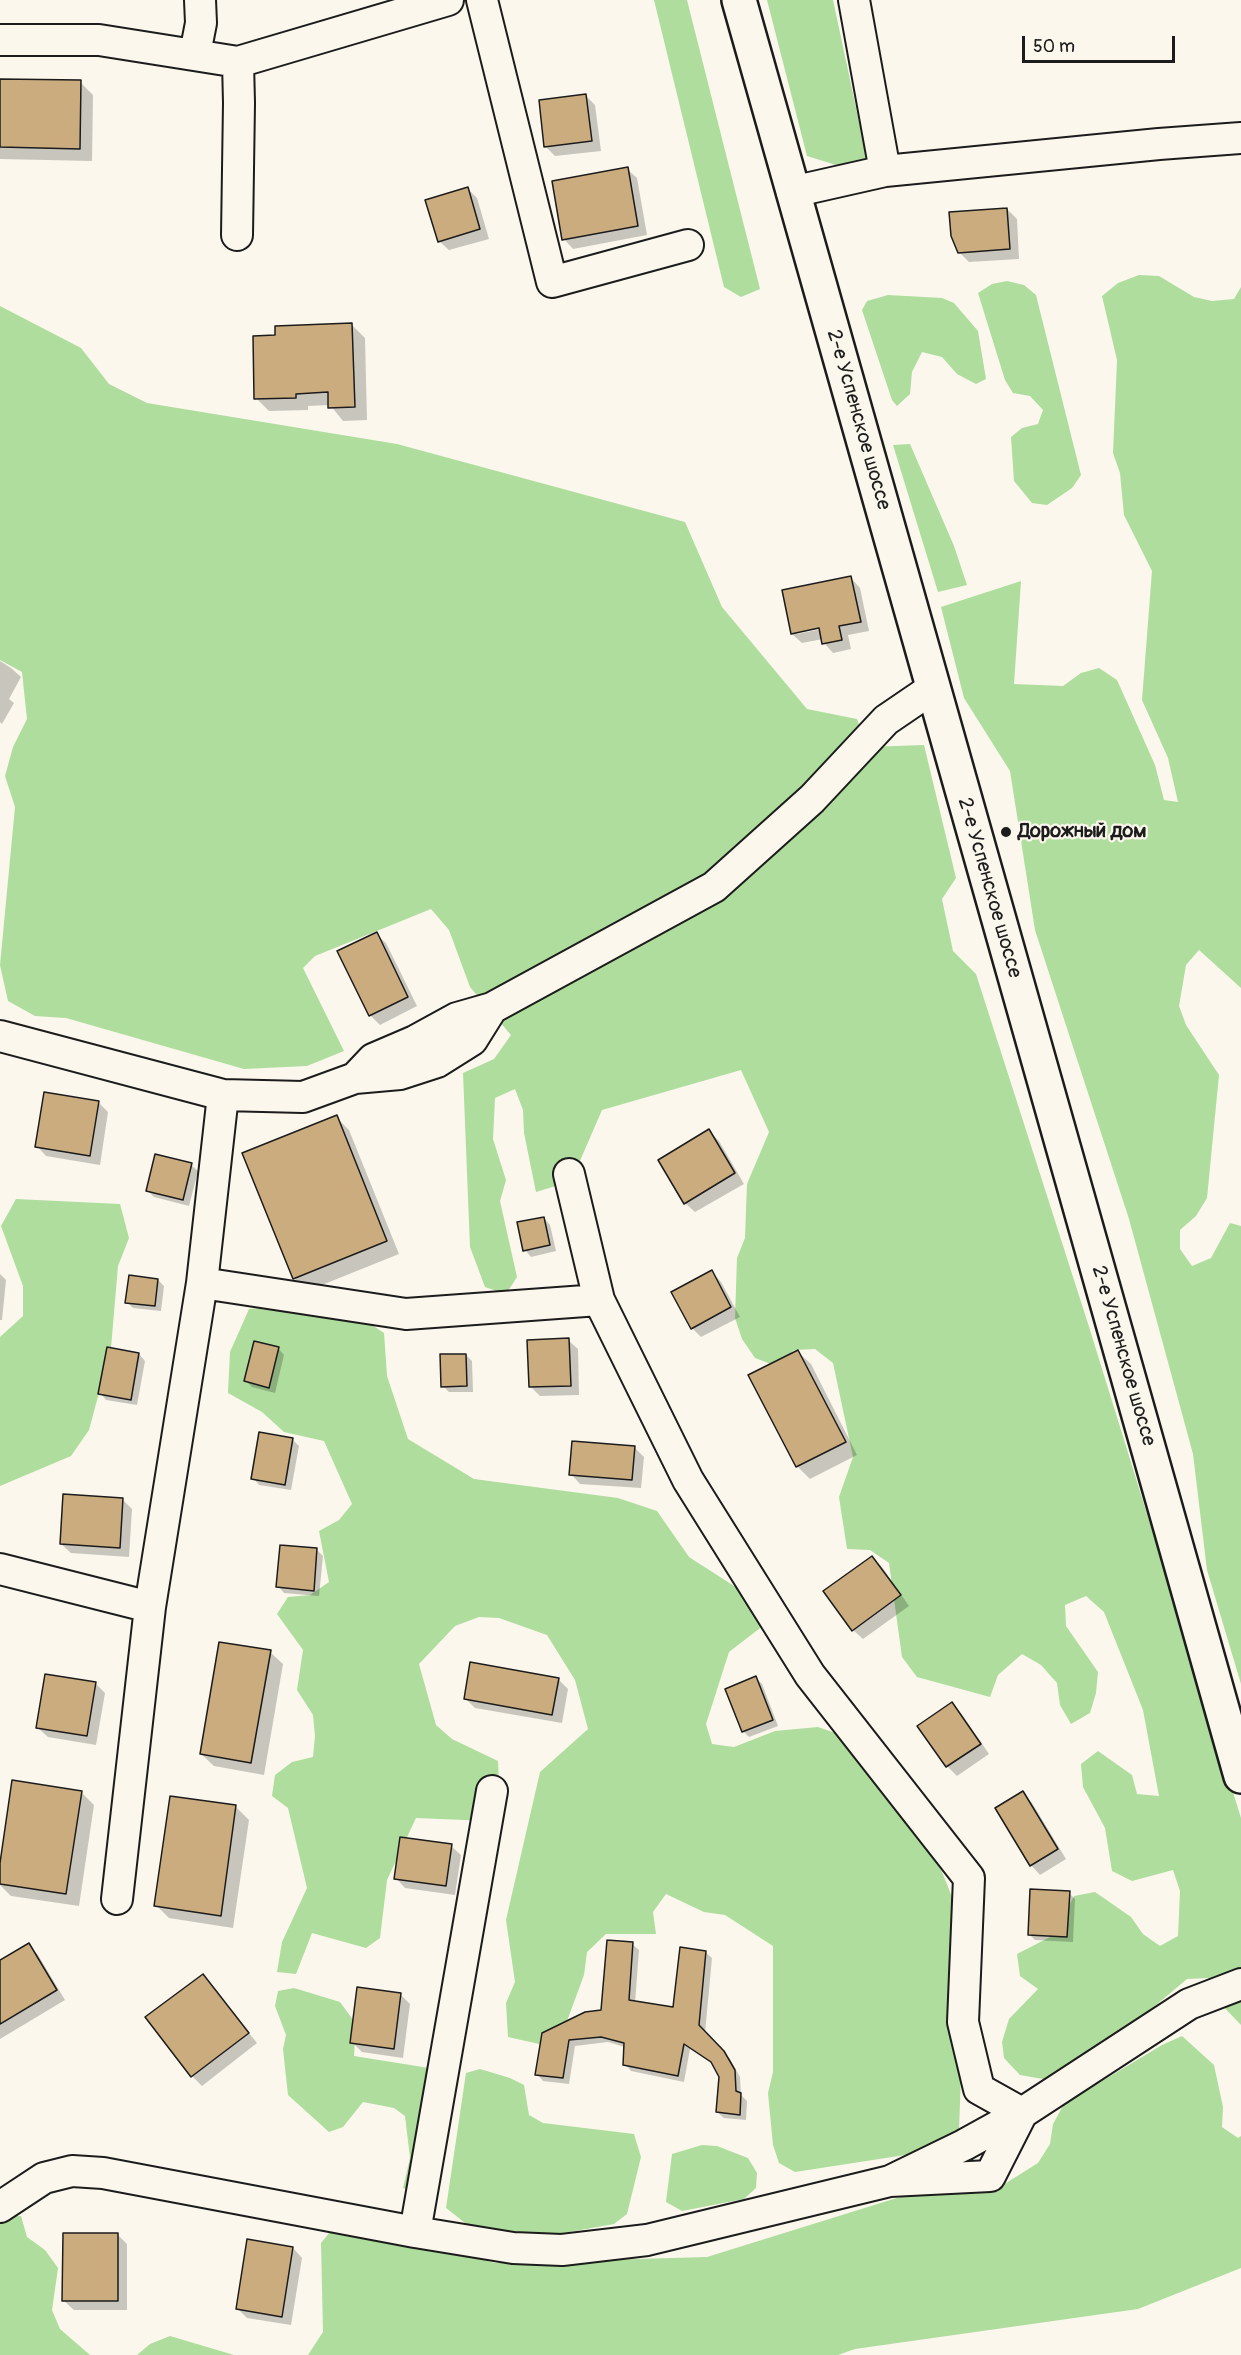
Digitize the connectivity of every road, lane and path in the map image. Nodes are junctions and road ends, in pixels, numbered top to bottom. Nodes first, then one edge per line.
1 (200, 0) edge
2 (448, 0) edge
3 (482, 0) edge
4 (739, 0) edge
5 (854, 0) edge
6 (0, 40) edge
7 (195, 54) junction
8 (238, 62) junction
9 (1241, 138) edge
10 (885, 171) junction
11 (792, 192) junction
12 (237, 235) dead end
13 (688, 245) dead end
14 (933, 688) junction
15 (0, 1036) edge
16 (223, 1095) junction
17 (569, 1174) dead end
18 (202, 1283) junction
19 (598, 1300) junction
20 (0, 1569) edge
21 (150, 1607) junction
22 (1236, 1740) edge
23 (1241, 1776) edge
24 (492, 1791) dead end
25 (117, 1899) dead end
26 (1241, 1984) edge
27 (1022, 2113) junction
28 (890, 2181) junction
29 (0, 2207) edge
30 (415, 2232) junction

1 - 7 street
2 - 8 street
3 - 13 street
4 - 11 main road, 2-е Успенское шоссе
5 - 10 street
6 - 7 street
7 - 8 street
8 - 12 street
9 - 10 street
10 - 11 street
11 - 14 main road, 2-е Успенское шоссе
14 - 16 street
14 - 22 main road, 2-е Успенское шоссе
15 - 16 street
16 - 18 street
17 - 19 street
18 - 19 street
18 - 21 street
19 - 27 street
20 - 21 street
21 - 25 street
22 - 23 main road, 2-е Успенское шоссе
24 - 30 street
26 - 27 street
27 - 28 street
27 - 28 street
28 - 30 street
29 - 30 street

